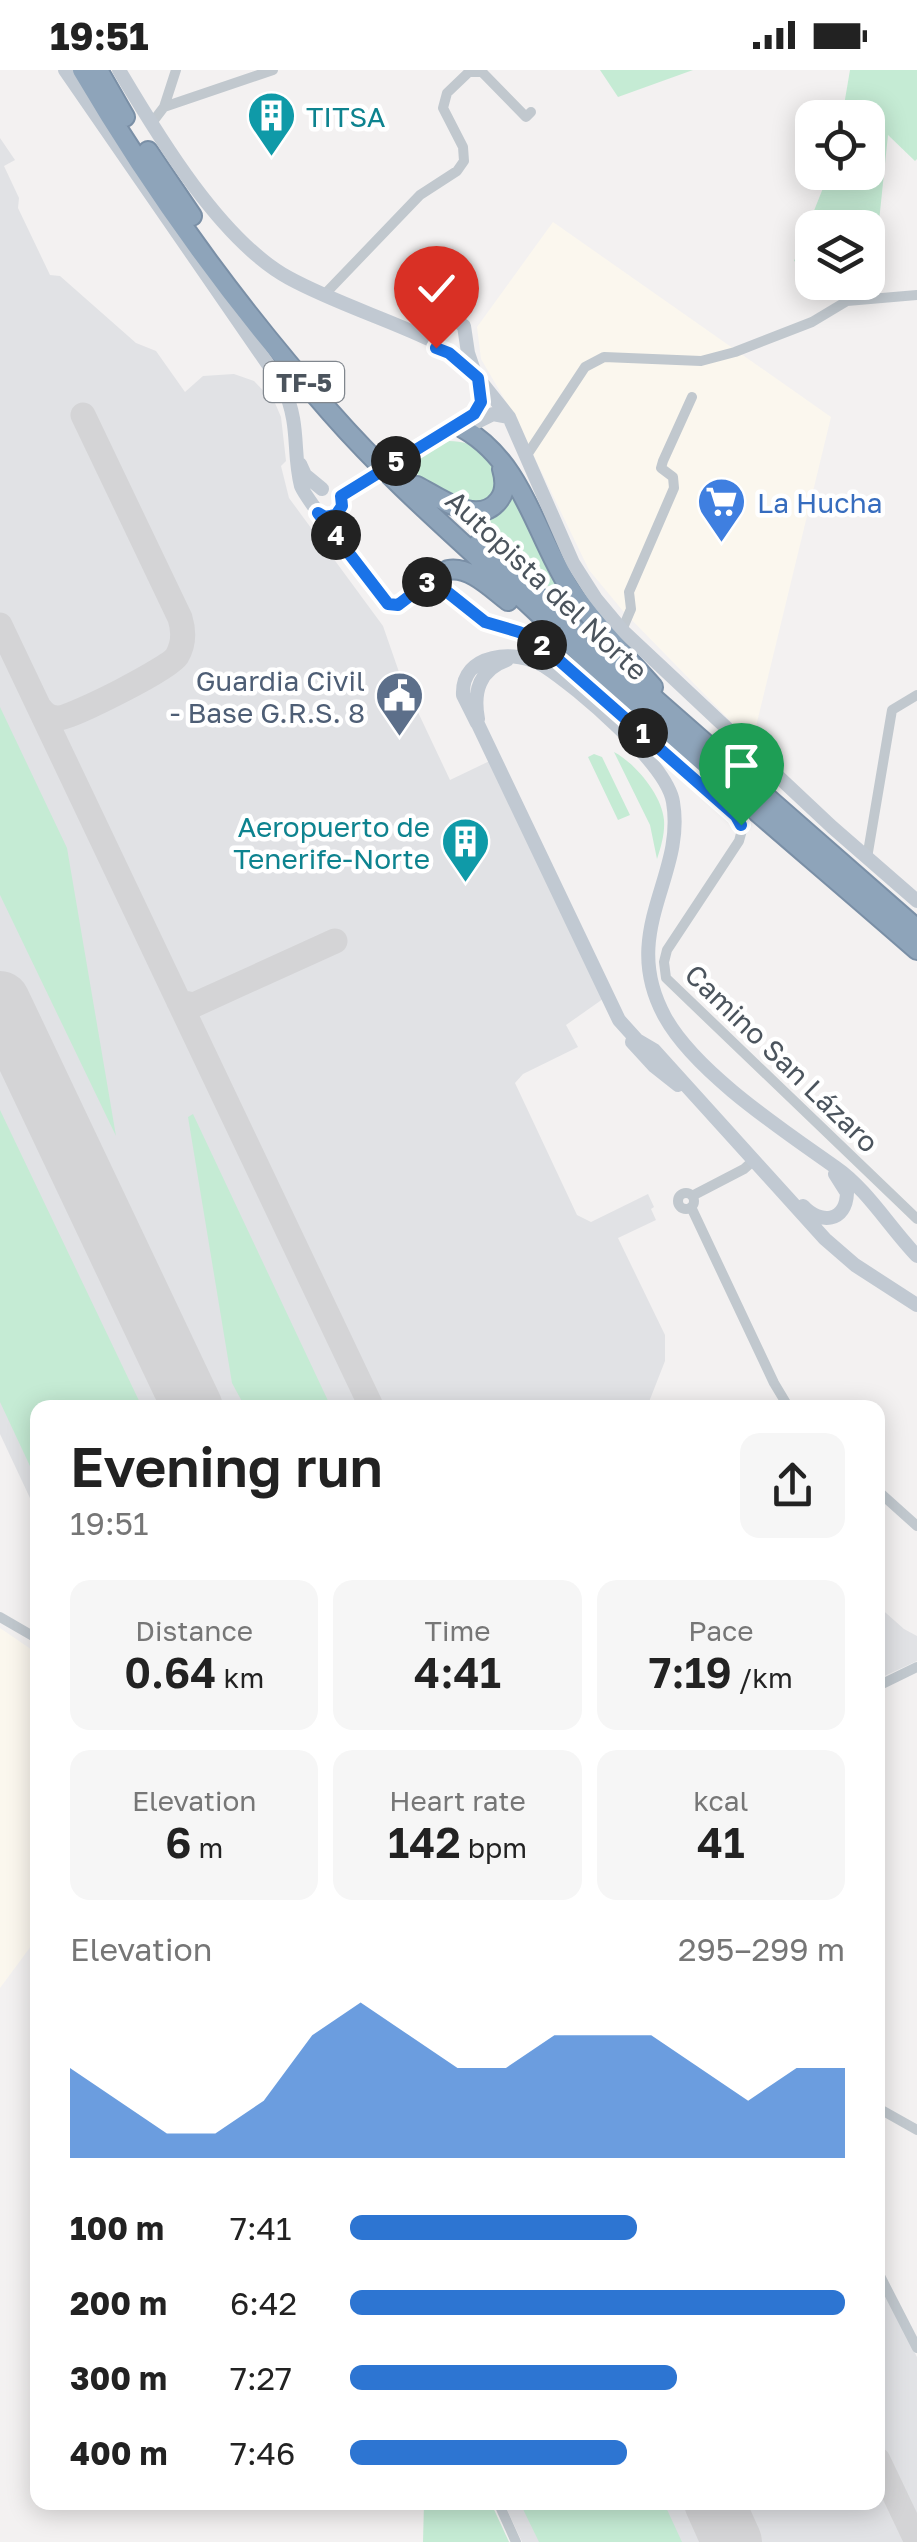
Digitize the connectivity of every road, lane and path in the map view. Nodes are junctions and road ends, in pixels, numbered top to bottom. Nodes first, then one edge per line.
1 (65, 70) edge
2 (82, 70) edge
3 (98, 70) edge
4 (120, 70) edge
5 (176, 70) edge
6 (273, 70) edge
7 (164, 107) junction
8 (531, 112) dead end
9 (151, 124) junction
10 (324, 295) junction
11 (917, 295) edge
12 (379, 317) junction
13 (434, 324) junction
14 (431, 340) junction
15 (465, 342) junction
16 (449, 353) junction
17 (478, 378) junction
18 (495, 397) junction
19 (692, 397) dead end
20 (482, 418) junction
21 (509, 418) junction
22 (446, 433) junction
23 (540, 433) junction
24 (520, 438) junction
25 (527, 455) junction
26 (299, 464) junction
27 (417, 486) junction
28 (322, 489) junction
29 (341, 496) junction
30 (524, 496) junction
31 (317, 512) junction
32 (448, 570) junction
33 (428, 582) junction
34 (453, 593) junction
35 (622, 630) junction
36 (577, 651) junction
37 (917, 695) edge
38 (682, 722) junction
39 (867, 858) junction
40 (917, 901) edge
41 (917, 928) edge
42 (917, 950) edge
43 (606, 993) junction
44 (698, 1102) junction
45 (754, 1160) junction
46 (826, 1162) junction
47 (778, 1186) junction
48 (917, 1219) edge
49 (917, 1256) edge
50 (917, 1305) edge
51 (784, 1400) edge
52 (885, 1496) edge
53 (917, 1526) edge
54 (0, 1617) edge
55 (30, 1634) edge
56 (917, 1667) edge
57 (885, 1683) edge
58 (885, 2112) edge
59 (917, 2130) edge
60 (885, 2286) edge
61 (917, 2348) edge
62 (502, 2510) edge
63 (516, 2542) edge

1 - 26 main road
2 - 36 highway, Autopista del Norte / TF-5
3 - 27 highway, Autopista del Norte / TF-5
4 - 9 main road
5 - 7 street
6 - 7 street
7 - 9 street
8 - 10 street
9 - 10 main road
10 - 12 main road
11 - 23 street
12 - 13 main road
12 - 14 main road
13 - 14 main road
13 - 15 main road
14 - 16 main road
15 - 16 main road
15 - 17 main road
16 - 17 main road
17 - 18 main road
17 - 22 main road
18 - 20 main road
18 - 21 main road
19 - 35 street
20 - 21 main road
20 - 22 main road
20 - 30 highway
21 - 24 main road
22 - 27 highway
22 - 29 main road, bridge
22 - 30 highway
23 - 24 street
23 - 25 street
24 - 25 main road
25 - 35 main road
26 - 28 main road
26 - 31 main road
27 - 38 highway, Autopista del Norte / TF-5
28 - 29 main road
28 - 31 main road
29 - 31 main road
30 - 38 highway
31 - 33 main road
32 - 33 main road
32 - 34 street
32 - 36 highway
33 - 34 street, Camino San Lázaro
34 - 48 street, Camino San Lázaro
35 - 39 main road
36 - 42 highway, Autopista del Norte / TF-5
37 - 39 street
38 - 41 highway, Autopista del Norte / TF-5
39 - 40 main road
43 - 44 main road
43 - 44 main road
43 - 46 main road
44 - 45 main road
45 - 47 main road
45 - 51 street
46 - 47 main road
46 - 49 main road
47 - 50 main road
52 - 53 street
54 - 55 street
56 - 57 street
58 - 59 street
60 - 61 street
62 - 63 street

